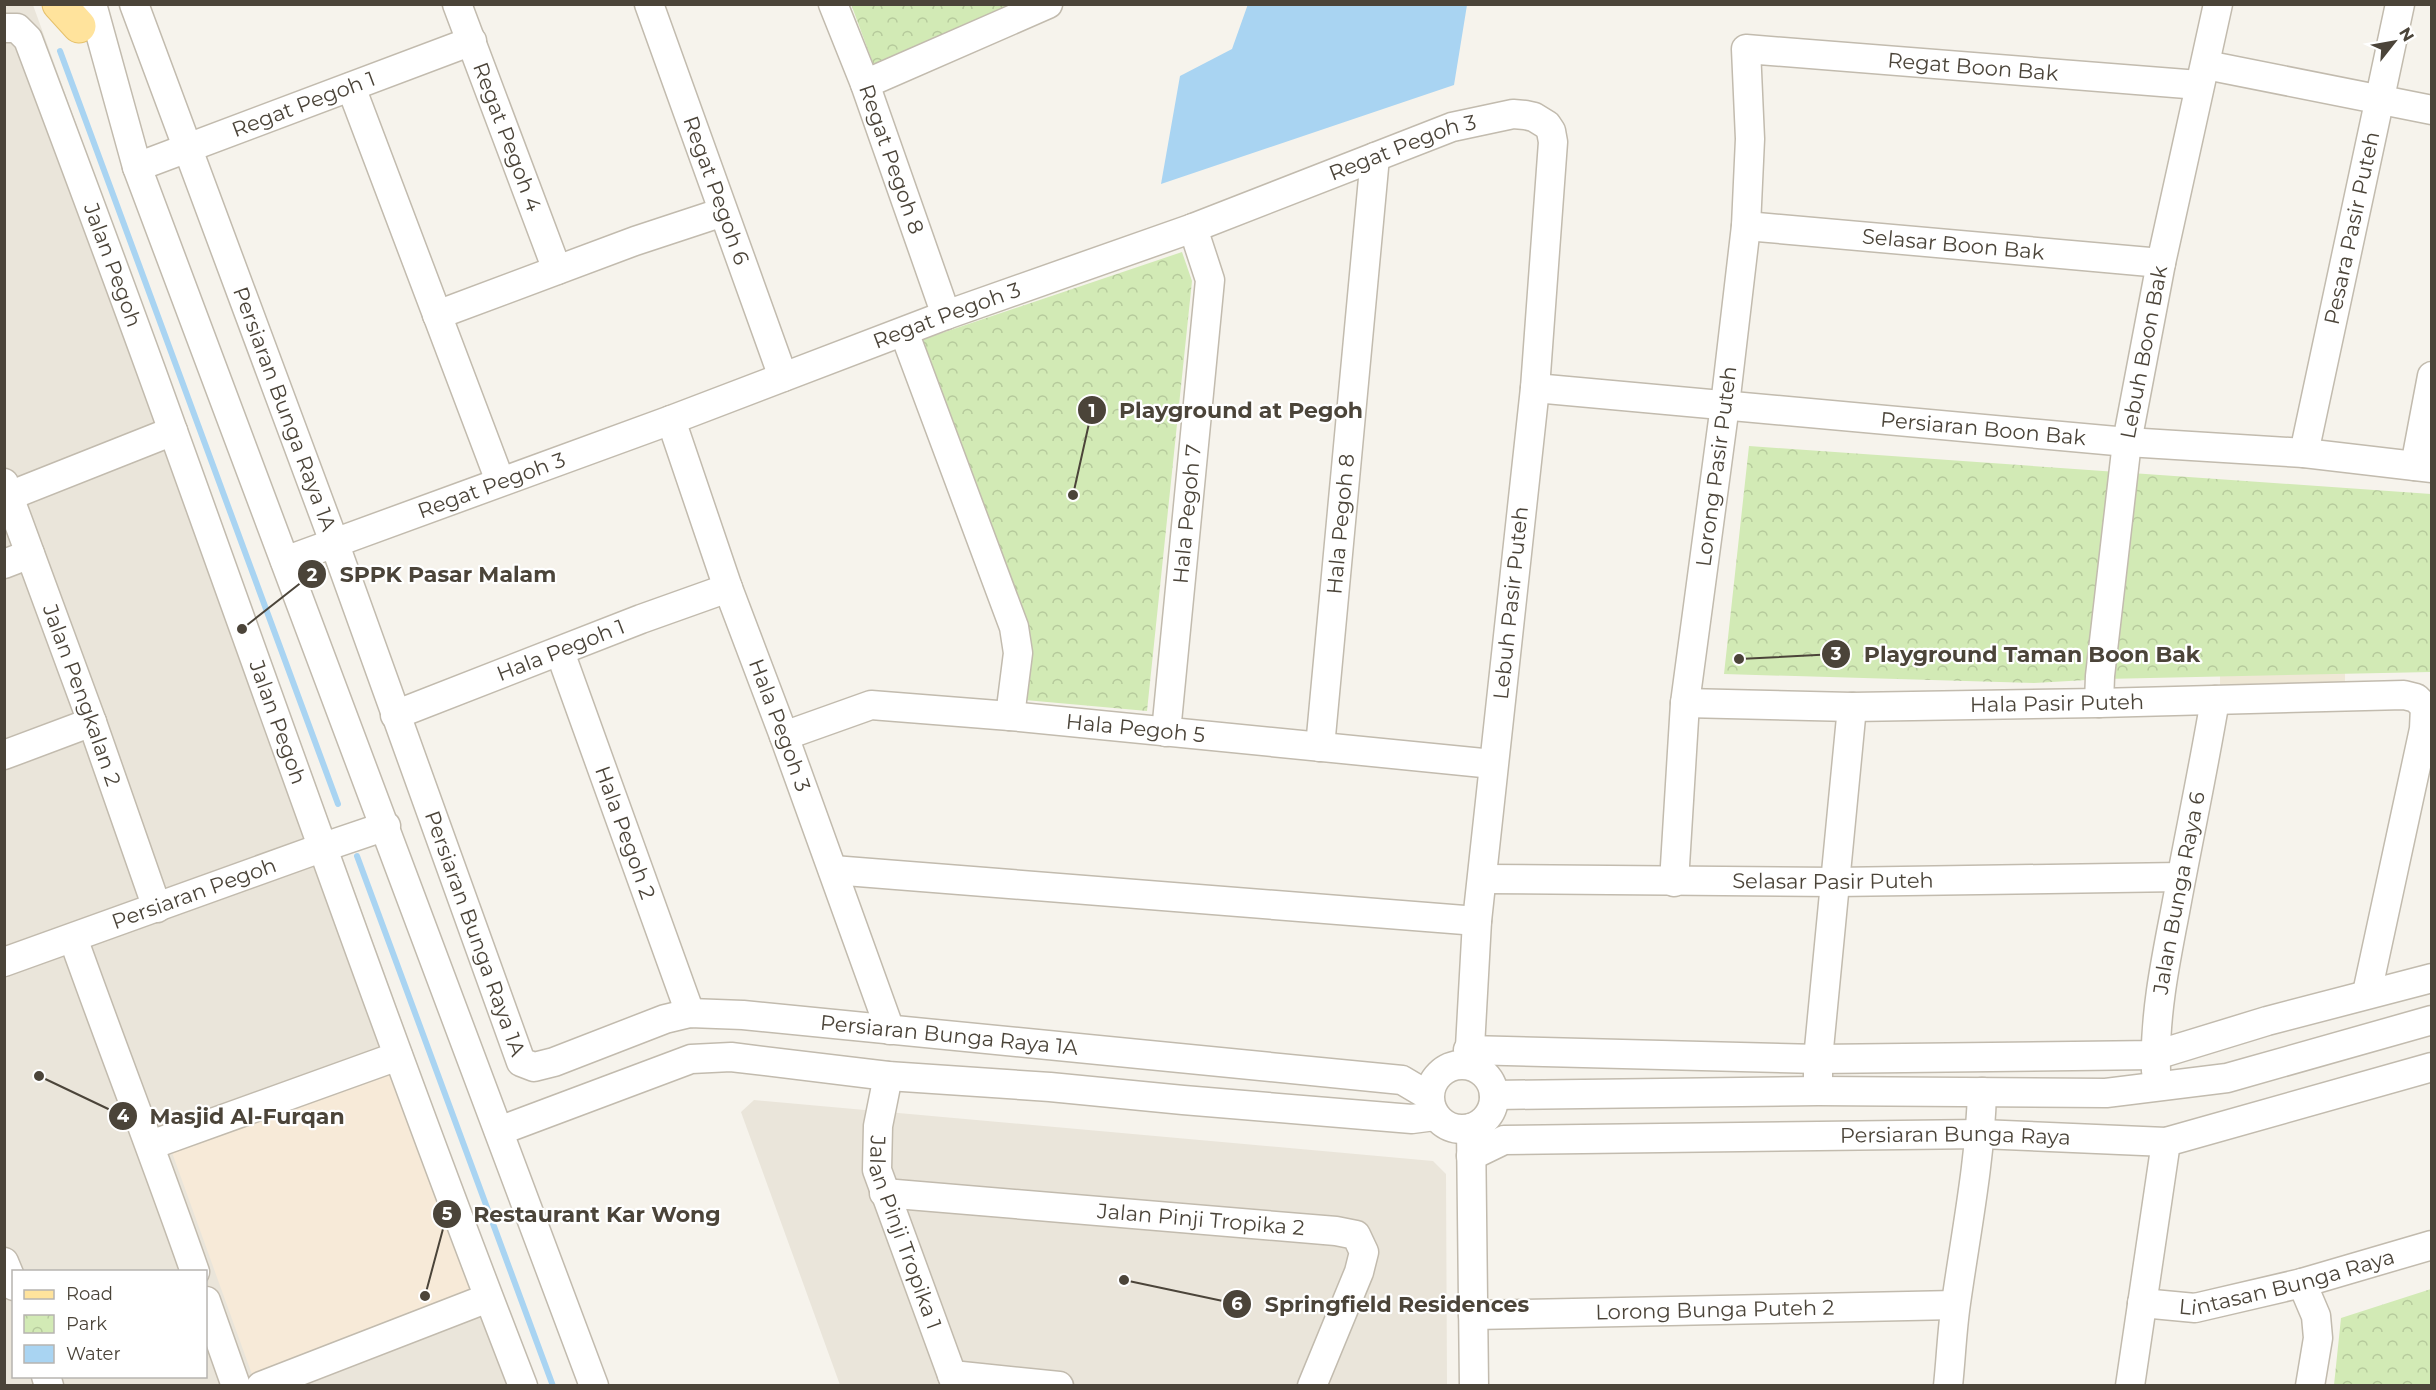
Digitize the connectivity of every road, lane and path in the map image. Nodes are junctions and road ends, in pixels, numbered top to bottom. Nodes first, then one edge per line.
1 (134, 4) edge
2 (457, 4) edge
3 (650, 4) edge
4 (833, 4) edge
5 (1048, 4) edge
6 (2218, 4) edge
7 (2400, 4) edge
8 (82, 10) edge
9 (11, 28) edge
10 (472, 41) junction
11 (1746, 49) joint
12 (2203, 75) junction
13 (865, 84) junction
14 (351, 87) junction
15 (2380, 100) junction
16 (2432, 110) edge
17 (1553, 141) joint
18 (187, 150) junction
19 (1375, 157) junction
20 (137, 167) junction
21 (723, 212) junction
22 (1746, 226) junction
23 (1193, 228) junction
24 (2161, 263) junction
25 (557, 270) junction
26 (437, 315) junction
27 (946, 315) junction
28 (904, 332) junction
29 (2432, 376) edge
30 (783, 377) junction
31 (1535, 388) junction
32 (1725, 405) junction
33 (671, 420) junction
34 (173, 431) junction
35 (2127, 442) junction
36 (2304, 453) junction
37 (2423, 467) edge
38 (500, 481) junction
39 (7, 490) edge
40 (334, 542) junction
41 (17, 559) edge
42 (285, 561) junction
43 (728, 588) junction
44 (560, 652) junction
45 (2215, 700) junction
46 (1685, 703) junction
47 (2099, 704) junction
48 (1852, 707) junction
49 (2428, 708) edge
50 (394, 715) junction
51 (1010, 716) junction
52 (92, 722) junction
53 (1166, 732) junction
54 (784, 736) junction
55 (1320, 747) junction
56 (4, 755) edge
57 (1492, 764) junction
58 (386, 826) junction
59 (321, 848) junction
60 (833, 870) junction
61 (2181, 877) junction
62 (1483, 879) junction
63 (1674, 882) junction
64 (1835, 882) junction
65 (156, 908) junction
66 (1477, 921) junction
67 (73, 938) junction
68 (4, 962) edge
69 (2432, 978) edge
70 (2367, 993) junction
71 (690, 1012) junction
72 (2432, 1020) edge
73 (890, 1030) junction
74 (2156, 1055) junction
75 (398, 1056) junction
76 (1468, 1058) junction
77 (1818, 1059) junction
78 (2432, 1066) edge
79 (888, 1076) junction
80 (479, 1078) junction
81 (2157, 1088) junction
82 (1818, 1091) junction
83 (1982, 1092) junction
84 (1494, 1095) junction
85 (1432, 1106) junction
86 (547, 1114) junction
87 (1471, 1128) junction
88 (499, 1131) junction
89 (1981, 1134) junction
90 (2166, 1142) junction
91 (151, 1145) junction
92 (1471, 1156) junction
93 (514, 1171) junction
94 (884, 1193) junction
95 (2432, 1245) edge
96 (4, 1262) edge
97 (194, 1270) edge
98 (12, 1281) edge
99 (2302, 1283) junction
100 (488, 1298) junction
101 (207, 1303) edge
102 (2142, 1303) junction
103 (1955, 1305) junction
104 (1473, 1315) junction
105 (954, 1380) edge
106 (236, 1386) edge
107 (261, 1386) edge
108 (523, 1386) edge
109 (594, 1386) edge
110 (1059, 1386) edge
111 (1312, 1386) edge
112 (1474, 1386) edge
113 (1948, 1386) edge
114 (2130, 1386) edge
115 (2310, 1386) edge

1 - 18 street, Persiaran Bunga Raya 1A
2 - 10 street, Regat Pegoh 4
3 - 21 street, Regat Pegoh 6
4 - 13 street, Regat Pegoh 8
5 - 13 street
6 - 12 street, Lebuh Boon Bak
7 - 15 street, Pesara Pasir Puteh
8 - 20 street
9 - 34 street, Jalan Pegoh
10 - 14 street, Regat Pegoh 1
10 - 25 street, Regat Pegoh 4
11 - 12 street, Regat Boon Bak
11 - 22 street, Lorong Pasir Puteh
12 - 15 street, Regat Boon Bak
12 - 24 street, Lebuh Boon Bak
13 - 27 street, Regat Pegoh 8
14 - 18 street, Regat Pegoh 1
14 - 26 street
15 - 16 street, Regat Boon Bak
15 - 36 street, Pesara Pasir Puteh
17 - 19 street, Regat Pegoh 3
17 - 31 street, Lebuh Pasir Puteh
18 - 20 street, Regat Pegoh 1
18 - 40 street, Persiaran Bunga Raya 1A
19 - 23 street, Regat Pegoh 3
19 - 55 street, Hala Pegoh 8
20 - 42 street
21 - 25 street
21 - 30 street, Regat Pegoh 6
22 - 24 street, Selasar Boon Bak
22 - 32 street, Lorong Pasir Puteh
23 - 27 street, Regat Pegoh 3
23 - 53 street, Hala Pegoh 7
24 - 35 street, Lebuh Boon Bak
25 - 26 street
26 - 38 street
27 - 28 street, Regat Pegoh 3
28 - 30 street, Regat Pegoh 3
28 - 51 street
29 - 37 street
30 - 33 street, Regat Pegoh 3
31 - 32 street, Persiaran Boon Bak
31 - 57 street, Lebuh Pasir Puteh
32 - 35 street, Persiaran Boon Bak
32 - 46 street, Lorong Pasir Puteh
33 - 38 street, Regat Pegoh 3
33 - 43 street, Hala Pegoh 3
34 - 39 street
34 - 59 street, Jalan Pegoh
35 - 36 street, Persiaran Boon Bak
35 - 47 street, Lebuh Boon Bak
36 - 37 street, Persiaran Boon Bak
38 - 40 street, Regat Pegoh 3
39 - 41 street, Jalan Pengkalan 2
40 - 42 street, Regat Pegoh 3
40 - 50 street, Persiaran Bunga Raya 1A
41 - 52 street, Jalan Pengkalan 2
42 - 58 street
43 - 44 street, Hala Pegoh 1
43 - 54 street, Hala Pegoh 3
44 - 50 street, Hala Pegoh 1
44 - 71 street, Hala Pegoh 2
45 - 47 street, Hala Pasir Puteh
45 - 49 street, Hala Pasir Puteh
45 - 61 street, Jalan Bunga Raya 6
46 - 48 street, Hala Pasir Puteh
46 - 63 street, Lorong Pasir Puteh
47 - 48 street, Hala Pasir Puteh
48 - 64 street
49 - 70 street, Hala Pasir Puteh
50 - 71 street, Persiaran Bunga Raya 1A
51 - 53 street, Hala Pegoh 5
51 - 54 street, Hala Pegoh 5
52 - 56 street
52 - 65 street, Jalan Pengkalan 2
53 - 55 street, Hala Pegoh 5
54 - 60 street, Hala Pegoh 3
55 - 57 street, Hala Pegoh 5
57 - 62 street, Lebuh Pasir Puteh
58 - 59 street, Persiaran Pegoh
58 - 80 street
59 - 65 street, Persiaran Pegoh
59 - 75 street, Jalan Pegoh
60 - 66 street
60 - 73 street, Hala Pegoh 3
61 - 64 street, Selasar Pasir Puteh
61 - 74 street, Jalan Bunga Raya 6
62 - 63 street, Selasar Pasir Puteh
62 - 66 street, Lebuh Pasir Puteh
63 - 64 street, Selasar Pasir Puteh
64 - 77 street
65 - 67 street, Persiaran Pegoh
66 - 76 street, Lebuh Pasir Puteh
67 - 68 street, Persiaran Pegoh
67 - 91 street
69 - 70 street
70 - 74 street
71 - 73 street, Persiaran Bunga Raya 1A
72 - 81 street
73 - 85 street, Persiaran Bunga Raya 1A
74 - 77 street
74 - 81 street, Jalan Bunga Raya 6
75 - 91 street
75 - 100 street, Jalan Pegoh
76 - 77 street
76 - 84 street
76 - 85 street
77 - 82 street
78 - 90 street, Persiaran Bunga Raya
79 - 85 street
79 - 86 street
79 - 94 street, Jalan Pinji Tropika 1
80 - 86 street
80 - 88 street
81 - 83 street
82 - 83 street
82 - 84 street
83 - 89 street
84 - 87 street
85 - 87 street
86 - 88 street
86 - 93 street
87 - 92 street
88 - 93 street
89 - 90 street, Persiaran Bunga Raya
89 - 92 street, Persiaran Bunga Raya
89 - 103 street
90 - 102 street
91 - 97 street
92 - 104 street
93 - 109 street
94 - 105 street, Jalan Pinji Tropika 1
94 - 111 street, Jalan Pinji Tropika 2
95 - 99 street, Lintasan Bunga Raya
96 - 98 street
99 - 102 street, Lintasan Bunga Raya
99 - 115 street
100 - 107 street
100 - 108 street, Jalan Pegoh
101 - 106 street
102 - 114 street
103 - 104 street, Lorong Bunga Puteh 2
103 - 113 street
104 - 112 street
105 - 110 street

